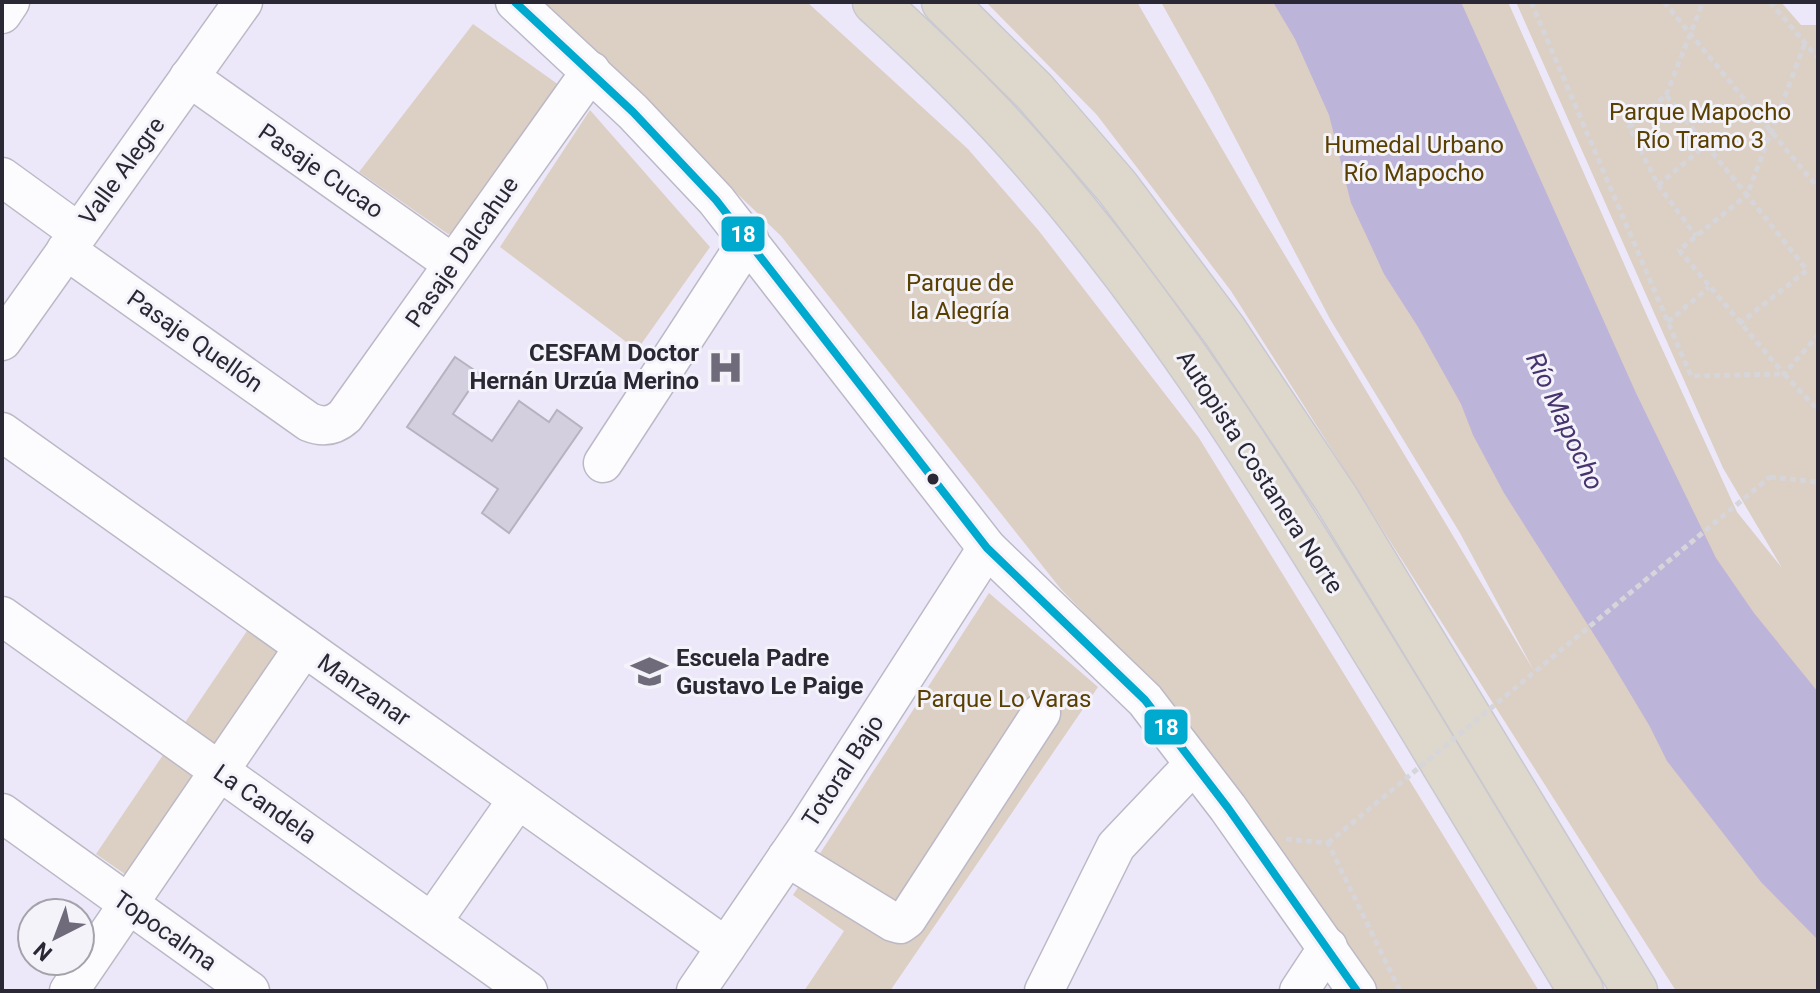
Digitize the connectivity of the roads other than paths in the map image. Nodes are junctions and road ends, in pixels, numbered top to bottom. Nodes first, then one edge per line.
1 (10, 2) edge
2 (243, 2) edge
3 (515, 2) edge
4 (875, 2) edge
5 (944, 2) edge
6 (2, 14) edge
7 (591, 71) junction
8 (189, 77) junction
9 (2, 177) edge
10 (749, 239) junction
11 (72, 241) junction
12 (453, 264) junction
13 (2, 341) edge
14 (328, 426) joint
15 (2, 432) edge
16 (603, 463) dead end
17 (987, 548) junction
18 (2, 616) edge
19 (304, 647) junction
20 (1041, 713) dead end
21 (1193, 765) junction
22 (220, 771) junction
23 (518, 799) junction
24 (4, 820) edge
25 (787, 857) junction
26 (128, 905) junction
27 (432, 922) junction
28 (726, 947) junction
29 (1328, 947) junction
30 (69, 991) edge
31 (250, 991) edge
32 (528, 991) edge
33 (696, 991) edge
34 (1044, 991) edge
35 (1299, 991) edge
36 (1357, 991) edge
37 (1581, 991) edge
38 (1635, 991) edge

1 - 6 street
2 - 8 street, Valle Alegre
3 - 7 street
4 - 37 highway, Autopista Costanera Norte
5 - 38 highway, Autopista Costanera Norte
7 - 10 street
7 - 12 street, Pasaje Dalcahue
8 - 11 street, Valle Alegre
8 - 12 street, Pasaje Cucao
9 - 11 street, Pasaje Quellón
10 - 16 street
10 - 17 street
11 - 13 street, Valle Alegre
11 - 14 street, Pasaje Quellón
12 - 14 street, Pasaje Dalcahue
15 - 19 street, Manzanar
17 - 21 street
17 - 25 street, Totoral Bajo
18 - 22 street, La Candela
19 - 22 street
19 - 23 street, Manzanar
20 - 25 street
21 - 29 street
21 - 34 street
22 - 26 street
22 - 27 street, La Candela
23 - 27 street
23 - 28 street, Manzanar
24 - 26 street, Topocalma
25 - 28 street, Totoral Bajo
26 - 30 street
26 - 31 street, Topocalma
27 - 32 street, La Candela
28 - 33 street, Totoral Bajo
29 - 35 street
29 - 36 street

